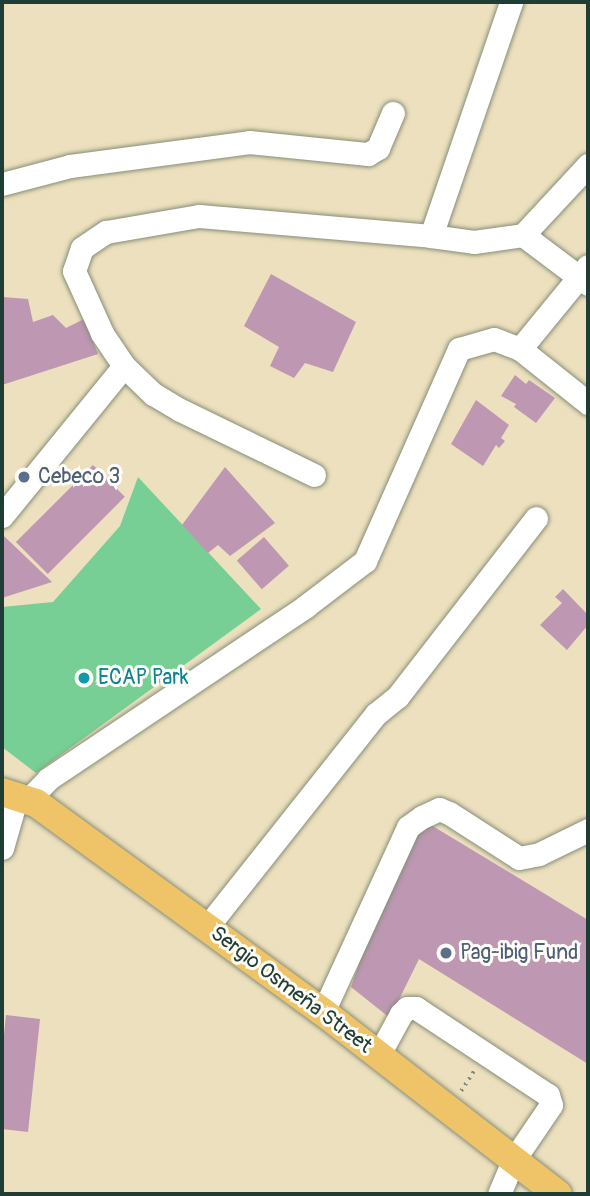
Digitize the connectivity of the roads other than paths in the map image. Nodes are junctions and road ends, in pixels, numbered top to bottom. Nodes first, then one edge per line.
1 (511, 2) edge
2 (393, 113) dead end
3 (588, 165) edge
4 (2, 184) edge
5 (523, 235) junction
6 (430, 236) junction
7 (585, 276) edge
8 (520, 349) junction
9 (124, 366) junction
10 (588, 403) edge
11 (314, 475) dead end
12 (2, 516) edge
13 (536, 518) dead end
14 (12, 793) edge
15 (588, 830) edge
16 (2, 848) edge
17 (207, 927) junction
18 (323, 1013) junction
19 (378, 1056) junction
20 (513, 1161) junction
21 (499, 1194) edge
22 (558, 1194) edge

1 - 6 street
2 - 4 street
3 - 5 street
5 - 6 street
5 - 7 street
6 - 9 street
7 - 8 street
8 - 10 street
8 - 14 street
9 - 11 street
9 - 12 street
13 - 17 street
14 - 16 street
14 - 17 main road, Sergio Osmeña Street
15 - 18 street
17 - 18 main road, Sergio Osmeña Street
18 - 19 main road, Sergio Osmeña Street
19 - 20 main road, Sergio Osmeña Street
19 - 20 street
20 - 21 street
20 - 22 main road, Sergio Osmeña Street

